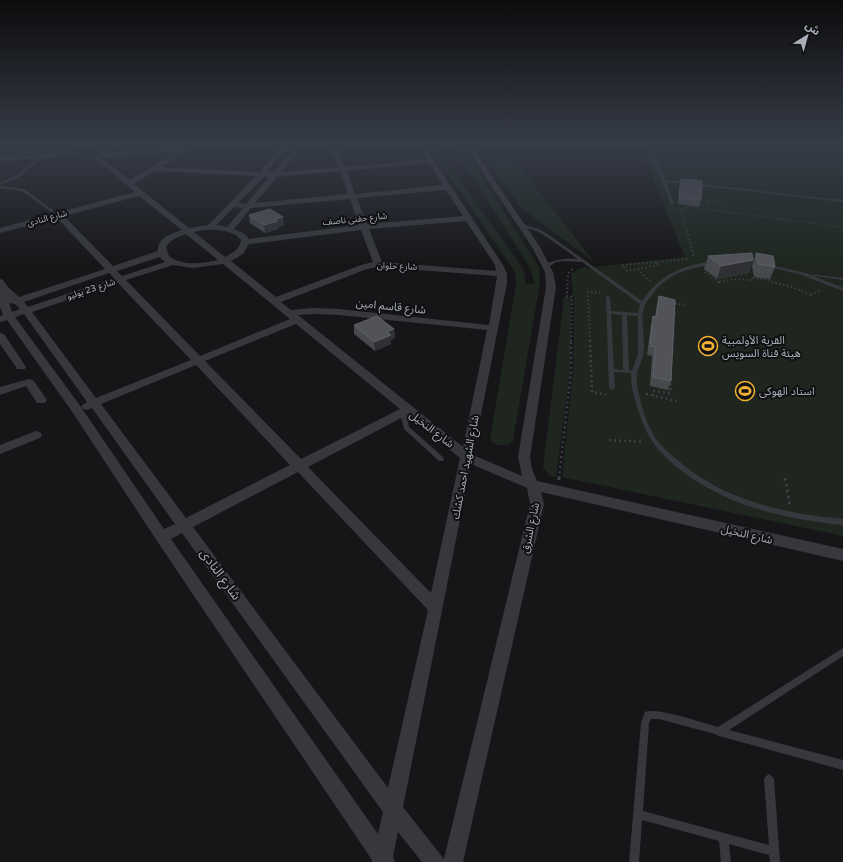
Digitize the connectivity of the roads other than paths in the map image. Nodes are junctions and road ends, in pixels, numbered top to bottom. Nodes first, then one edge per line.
1 (129, 184) edge
2 (252, 184) edge
3 (268, 184) edge
4 (349, 184) edge
5 (447, 184) edge
6 (494, 184) edge
7 (665, 184) edge
8 (693, 184) edge
9 (0, 185) edge
10 (449, 187) junction
11 (140, 193) junction
12 (353, 196) junction
13 (843, 201) edge
14 (672, 204) road end
15 (232, 205) junction
16 (248, 206) junction
17 (55, 213) junction
18 (468, 218) junction
19 (522, 225) junction
20 (210, 227) junction
21 (365, 227) junction
22 (229, 229) junction
23 (0, 231) edge
24 (186, 231) junction
25 (245, 242) junction
26 (162, 254) junction
27 (223, 261) junction
28 (582, 261) junction
29 (173, 262) junction
30 (720, 262) edge
31 (378, 264) junction
32 (761, 264) edge
33 (546, 266) junction
34 (110, 270) junction
35 (502, 274) junction
36 (804, 274) junction
37 (843, 279) edge
38 (120, 280) junction
39 (2, 285) edge
40 (843, 290) edge
41 (608, 298) dead end
42 (274, 301) junction
43 (643, 304) junction
44 (22, 305) junction
45 (609, 312) junction
46 (4, 313) edge
47 (287, 313) junction
48 (624, 313) junction
49 (641, 315) junction
50 (297, 320) junction
51 (493, 328) junction
52 (0, 336) edge
53 (198, 360) junction
54 (65, 363) junction
55 (21, 367) dead end
56 (48, 370) junction
57 (611, 370) junction
58 (626, 371) junction
59 (634, 372) junction
60 (612, 388) dead end
61 (0, 391) edge
62 (41, 400) dead end
63 (94, 403) junction
64 (77, 410) junction
65 (407, 410) junction
66 (36, 435) dead end
67 (0, 450) edge
68 (467, 457) junction
69 (442, 459) dead end
70 (300, 466) junction
71 (532, 485) junction
72 (843, 522) edge
73 (185, 526) junction
74 (162, 537) junction
75 (843, 555) edge
76 (436, 608) junction
77 (843, 652) edge
78 (718, 732) junction
79 (843, 765) edge
80 (769, 779) dead end
81 (393, 810) junction
82 (638, 814) junction
83 (724, 837) junction
84 (774, 851) junction
85 (384, 861) edge
86 (435, 862) edge
87 (453, 862) edge
88 (634, 862) edge
89 (726, 862) edge
90 (775, 862) edge

1 - 11 street, شارع النخيل
2 - 15 street
3 - 16 street
4 - 12 street
5 - 10 street
6 - 19 street, شارع الشرق
7 - 14 lane
8 - 13 lane
9 - 17 lane
10 - 12 street
10 - 18 street
11 - 17 street, شارع النادى
11 - 24 street, شارع النخيل
12 - 16 street
12 - 21 street
15 - 16 street
15 - 20 street
16 - 22 street
17 - 23 street, شارع النادى
17 - 34 street
18 - 21 street, شارع حفنى ناصف
18 - 35 street
19 - 28 lane
19 - 33 street, شارع الشرق
20 - 22 street
20 - 24 street
21 - 25 street, شارع حفنى ناصف
21 - 31 street
22 - 25 street
24 - 26 street
24 - 27 street, شارع النخيل
25 - 27 street
26 - 29 street
26 - 34 street, شارع 23 يوليو
27 - 29 street
27 - 42 street, شارع النخيل
28 - 33 lane
28 - 43 lane
29 - 38 street, شارع 23 يوليو
30 - 43 lane
31 - 35 street, شارع حلوان
31 - 42 street, شارع حلوان
32 - 36 lane
33 - 71 street, شارع الشرق
34 - 38 street
34 - 44 street, شارع 23 يوليو
35 - 51 street, شارع الشهيد احمد كشك
36 - 37 lane
36 - 40 lane
38 - 44 street, شارع 23 يوليو
38 - 53 street
39 - 44 street, شارع النادى
39 - 46 street, شارع النادى
41 - 45 lane
42 - 47 street, شارع النخيل
43 - 49 lane
44 - 46 street, شارع 23 يوليو
44 - 54 street, شارع النادى
45 - 48 lane
45 - 57 lane
46 - 56 street
47 - 50 street, شارع النخيل
47 - 51 street, شارع قاسم امين
48 - 49 lane
48 - 58 lane
49 - 59 lane
50 - 53 street
50 - 65 street, شارع النخيل
51 - 68 street, شارع الشهيد احمد كشك
52 - 55 street
53 - 63 street
53 - 70 street
54 - 56 street
54 - 63 street, شارع النادى
56 - 64 street
57 - 58 lane
57 - 60 lane
58 - 59 lane
59 - 72 lane
61 - 62 street
63 - 64 street
63 - 73 street, شارع النادى
64 - 74 street
65 - 68 street, شارع النخيل
65 - 69 lane
65 - 70 street
66 - 67 street
68 - 71 street, شارع النخيل
68 - 76 street, شارع الشهيد احمد كشك
70 - 73 street
70 - 76 street
71 - 75 street, شارع النخيل
71 - 87 street, شارع الشرق
73 - 74 street
73 - 81 street, شارع النادى
74 - 85 street
76 - 81 street, شارع الشهيد احمد كشك
77 - 78 lane
78 - 79 lane
78 - 82 lane
80 - 84 lane
81 - 85 street
81 - 86 street, شارع النادى
82 - 83 lane
82 - 88 lane
83 - 84 lane
83 - 89 lane
84 - 90 lane

